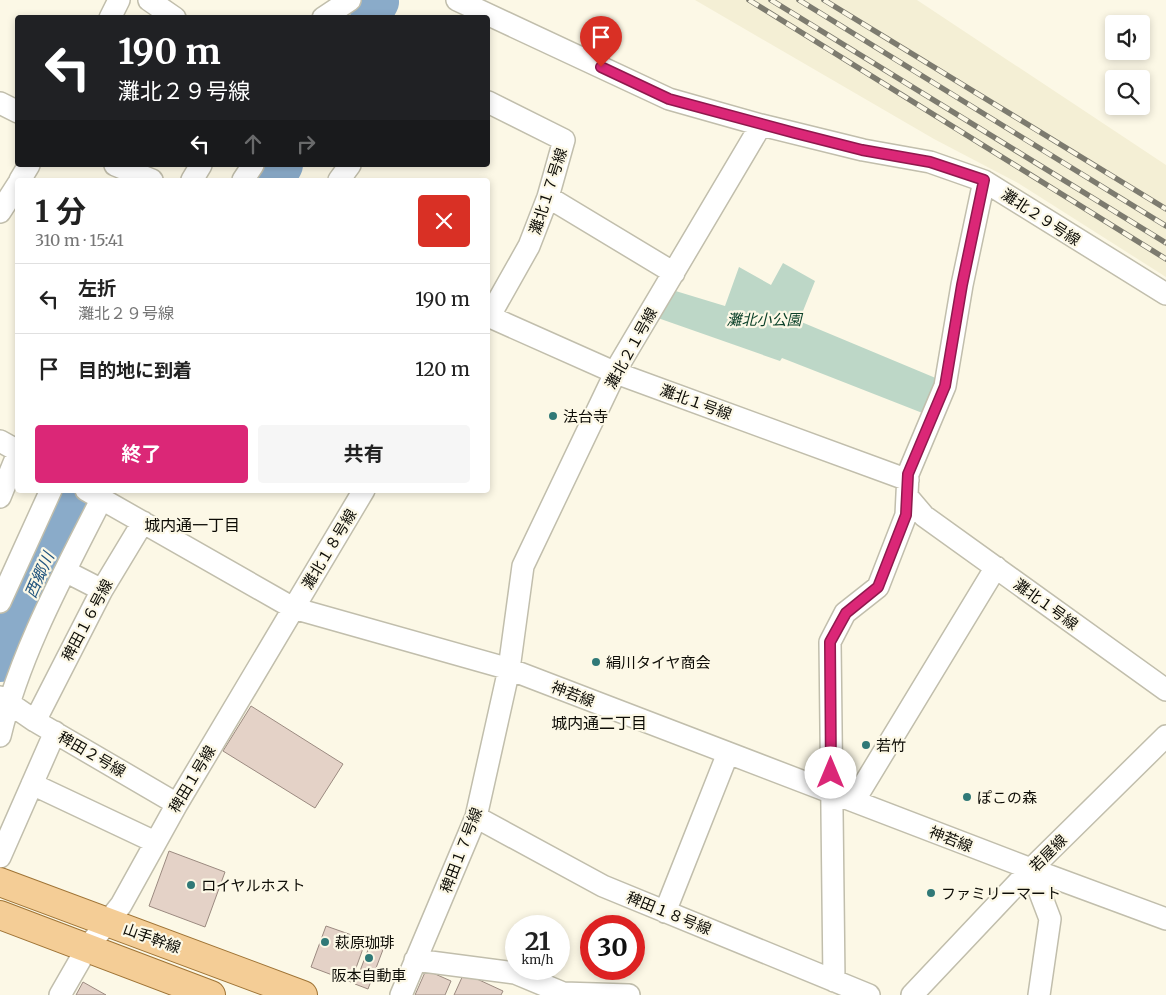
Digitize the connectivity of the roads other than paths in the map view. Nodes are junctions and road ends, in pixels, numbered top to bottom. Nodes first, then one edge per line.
1 (119, 0) edge
2 (149, 0) edge
3 (351, 0) edge
4 (460, 7) edge
5 (112, 15) edge
6 (171, 15) edge
7 (328, 15) edge
8 (344, 15) edge
9 (478, 15) edge
10 (490, 20) edge
11 (0, 103) edge
12 (490, 103) edge
13 (15, 110) edge
14 (761, 125) junction
15 (28, 167) edge
16 (121, 167) edge
17 (200, 167) edge
18 (252, 167) edge
19 (349, 167) edge
20 (21, 178) edge
21 (147, 178) edge
22 (193, 178) edge
23 (245, 178) edge
24 (340, 178) edge
25 (984, 180) junction
26 (15, 189) edge
27 (548, 197) junction
28 (0, 212) edge
29 (674, 273) junction
30 (1166, 294) edge
31 (490, 313) edge
32 (490, 317) edge
33 (616, 373) junction
34 (0, 441) edge
35 (15, 450) edge
36 (15, 460) edge
37 (907, 488) junction
38 (50, 493) edge
39 (362, 493) edge
40 (104, 495) edge
41 (0, 497) edge
42 (143, 522) junction
43 (996, 568) junction
44 (65, 571) junction
45 (102, 590) junction
46 (0, 602) edge
47 (294, 608) junction
48 (509, 669) junction
49 (1166, 690) edge
50 (4, 699) edge
51 (35, 721) junction
52 (55, 732) junction
53 (0, 736) edge
54 (1166, 736) edge
55 (728, 753) junction
56 (32, 784) junction
57 (831, 792) junction
58 (854, 801) junction
59 (177, 804) junction
60 (476, 817) junction
61 (155, 842) junction
62 (0, 857) edge
63 (1031, 869) junction
64 (0, 882) edge
65 (666, 912) junction
66 (0, 915) edge
67 (1166, 919) edge
68 (107, 922) junction
69 (87, 948) junction
70 (415, 960) junction
71 (834, 981) junction
72 (60, 995) edge
73 (211, 995) edge
74 (303, 995) edge
75 (401, 995) edge
76 (629, 995) edge
77 (868, 995) edge
78 (912, 995) edge
79 (1039, 995) edge

1 - 5 street
2 - 6 street
3 - 7 street
3 - 8 street
4 - 9 street, 灘北２９号線
10 - 14 street, 灘北２９号線
11 - 13 street
12 - 27 street, 灘北１７号線
14 - 25 street, 灘北２９号線
14 - 29 street, 灘北２１号線
15 - 20 street
16 - 21 street
17 - 22 street
18 - 23 street
19 - 24 street
25 - 30 street, 灘北２９号線
25 - 37 street
26 - 28 street
27 - 29 street
27 - 31 street, 灘北１７号線
29 - 33 street, 灘北２１号線
32 - 33 street, 灘北１号線
33 - 37 street, 灘北１号線
33 - 48 street, 灘北２１号線
34 - 35 street
36 - 41 street
37 - 43 street, 灘北１号線
37 - 57 street
38 - 46 street
39 - 47 street, 灘北１８号線
40 - 42 street, 神若線
40 - 44 street
42 - 45 street, 稗田１６号線
42 - 47 street, 神若線
43 - 49 street, 灘北１号線
43 - 58 street
44 - 45 street
44 - 50 street
45 - 51 street, 稗田１６号線
47 - 48 street, 神若線
47 - 59 street, 稗田１号線
48 - 55 street, 神若線
48 - 60 street, 稗田１７号線
50 - 51 street, 稗田２号線
50 - 53 street
51 - 52 street, 稗田２号線
52 - 56 street
52 - 59 street, 稗田２号線
54 - 63 street, 若屋線
55 - 57 street, 神若線
55 - 65 street
56 - 61 street
56 - 62 street
57 - 58 street, 神若線
57 - 71 street
58 - 63 street, 神若線
59 - 61 street, 稗田１号線
60 - 65 street, 稗田１８号線
60 - 70 street, 稗田１７号線
61 - 68 street, 稗田１号線
63 - 67 street, 神若線
63 - 78 street, 若屋線
63 - 79 street
64 - 68 main road, 山手幹線
65 - 71 street, 稗田１８号線
66 - 69 main road
68 - 69 street, 稗田１号線
68 - 74 main road, 山手幹線
69 - 72 street, 稗田１号線
69 - 73 main road
70 - 75 street, 稗田１７号線
70 - 76 street
71 - 77 street, 稗田１８号線

